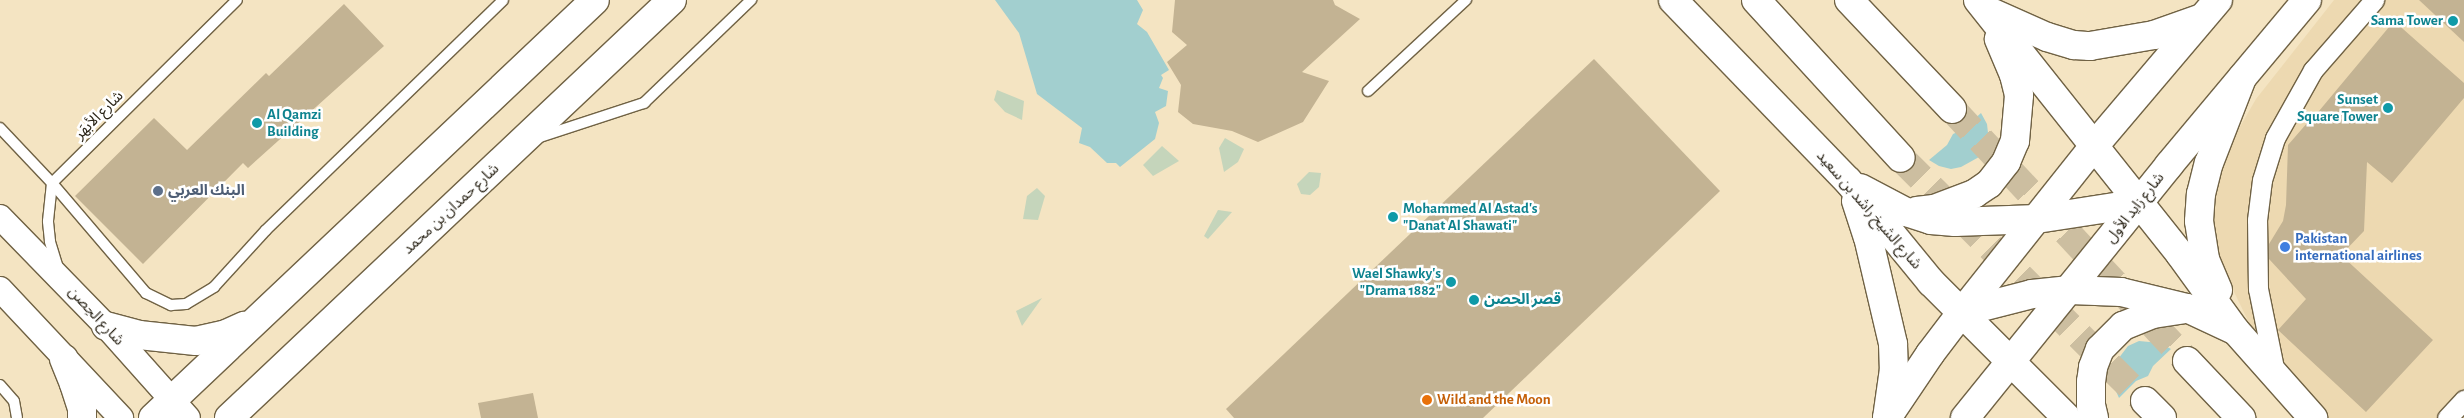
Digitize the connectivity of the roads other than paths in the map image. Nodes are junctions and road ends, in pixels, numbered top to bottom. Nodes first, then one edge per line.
1 (237, 0) edge
2 (503, 0) edge
3 (563, 0) edge
4 (595, 0) edge
5 (672, 0) edge
6 (752, 0) edge
7 (1466, 0) edge
8 (1673, 0) edge
9 (1756, 0) edge
10 (1849, 0) edge
11 (1876, 0) edge
12 (2307, 0) edge
13 (2374, 0) edge
14 (1983, 5) edge
15 (2210, 9) edge
16 (567, 27) junction
17 (1902, 54) junction
18 (2242, 78) junction
19 (1368, 91) dead end
20 (1952, 109) tunnel mouth
21 (0, 128) edge
22 (520, 144) junction
23 (2095, 145) junction
24 (1901, 158) tunnel mouth
25 (1848, 181) junction
26 (52, 183) junction
27 (2140, 203) junction
28 (1906, 212) junction
29 (0, 217) edge
30 (2037, 219) junction
31 (62, 279) junction
32 (0, 289) edge
33 (2070, 290) junction
34 (2187, 308) junction
35 (1962, 312) junction
36 (255, 322) junction
37 (106, 326) junction
38 (2235, 330) junction
39 (64, 359) junction
40 (2188, 361) tunnel mouth
41 (2012, 362) junction
42 (2276, 379) junction
43 (0, 385) edge
44 (2464, 400) edge
45 (171, 412) edge
46 (17, 418) edge
47 (82, 418) edge
48 (121, 418) edge
49 (229, 418) edge
50 (1887, 418) edge
51 (1965, 418) edge
52 (2067, 418) edge
53 (2094, 418) edge
54 (2241, 418) edge
55 (2313, 418) edge
56 (2447, 418) edge

1 - 26 lane, شارع الأبهَر
2 - 26 lane
3 - 16 main road
4 - 16 main road
5 - 22 main road, شارع حمدان بن محمد
6 - 22 lane
7 - 19 lane
8 - 25 main road, شارع الشيخ راشد بن سعيد
9 - 24 main road
10 - 17 main road
11 - 17 main road
12 - 18 main road, شارع زايد الأول
13 - 42 street
14 - 15 main road
14 - 23 main road
14 - 28 main road
15 - 23 main road
16 - 36 main road
17 - 20 main road
18 - 27 main road, شارع زايد الأول
18 - 38 main road
21 - 26 lane
22 - 49 main road, شارع حمدان بن محمد
23 - 27 main road
23 - 30 main road
25 - 28 main road
25 - 35 main road, شارع الشيخ راشد بن سعيد
25 - 50 main road
26 - 31 lane
27 - 30 main road
27 - 33 main road, شارع زايد الأول
27 - 38 main road
28 - 30 main road
29 - 31 street, شارع الحِصن
30 - 35 main road
31 - 37 street, شارع الحِصن
32 - 39 street
33 - 34 main road
33 - 35 main road
33 - 41 main road, شارع زايد الأول
34 - 38 main road
34 - 53 main road
35 - 41 main road, شارع الشيخ راشد بن سعيد
35 - 50 main road
36 - 37 main road
36 - 45 main road
37 - 45 street, شارع الحِصن
38 - 42 main road
39 - 47 main road
39 - 48 street
40 - 54 main road
41 - 51 main road, شارع زايد الأول
41 - 52 main road, شارع الشيخ راشد بن سعيد
42 - 55 main road
43 - 46 lane
44 - 56 street

